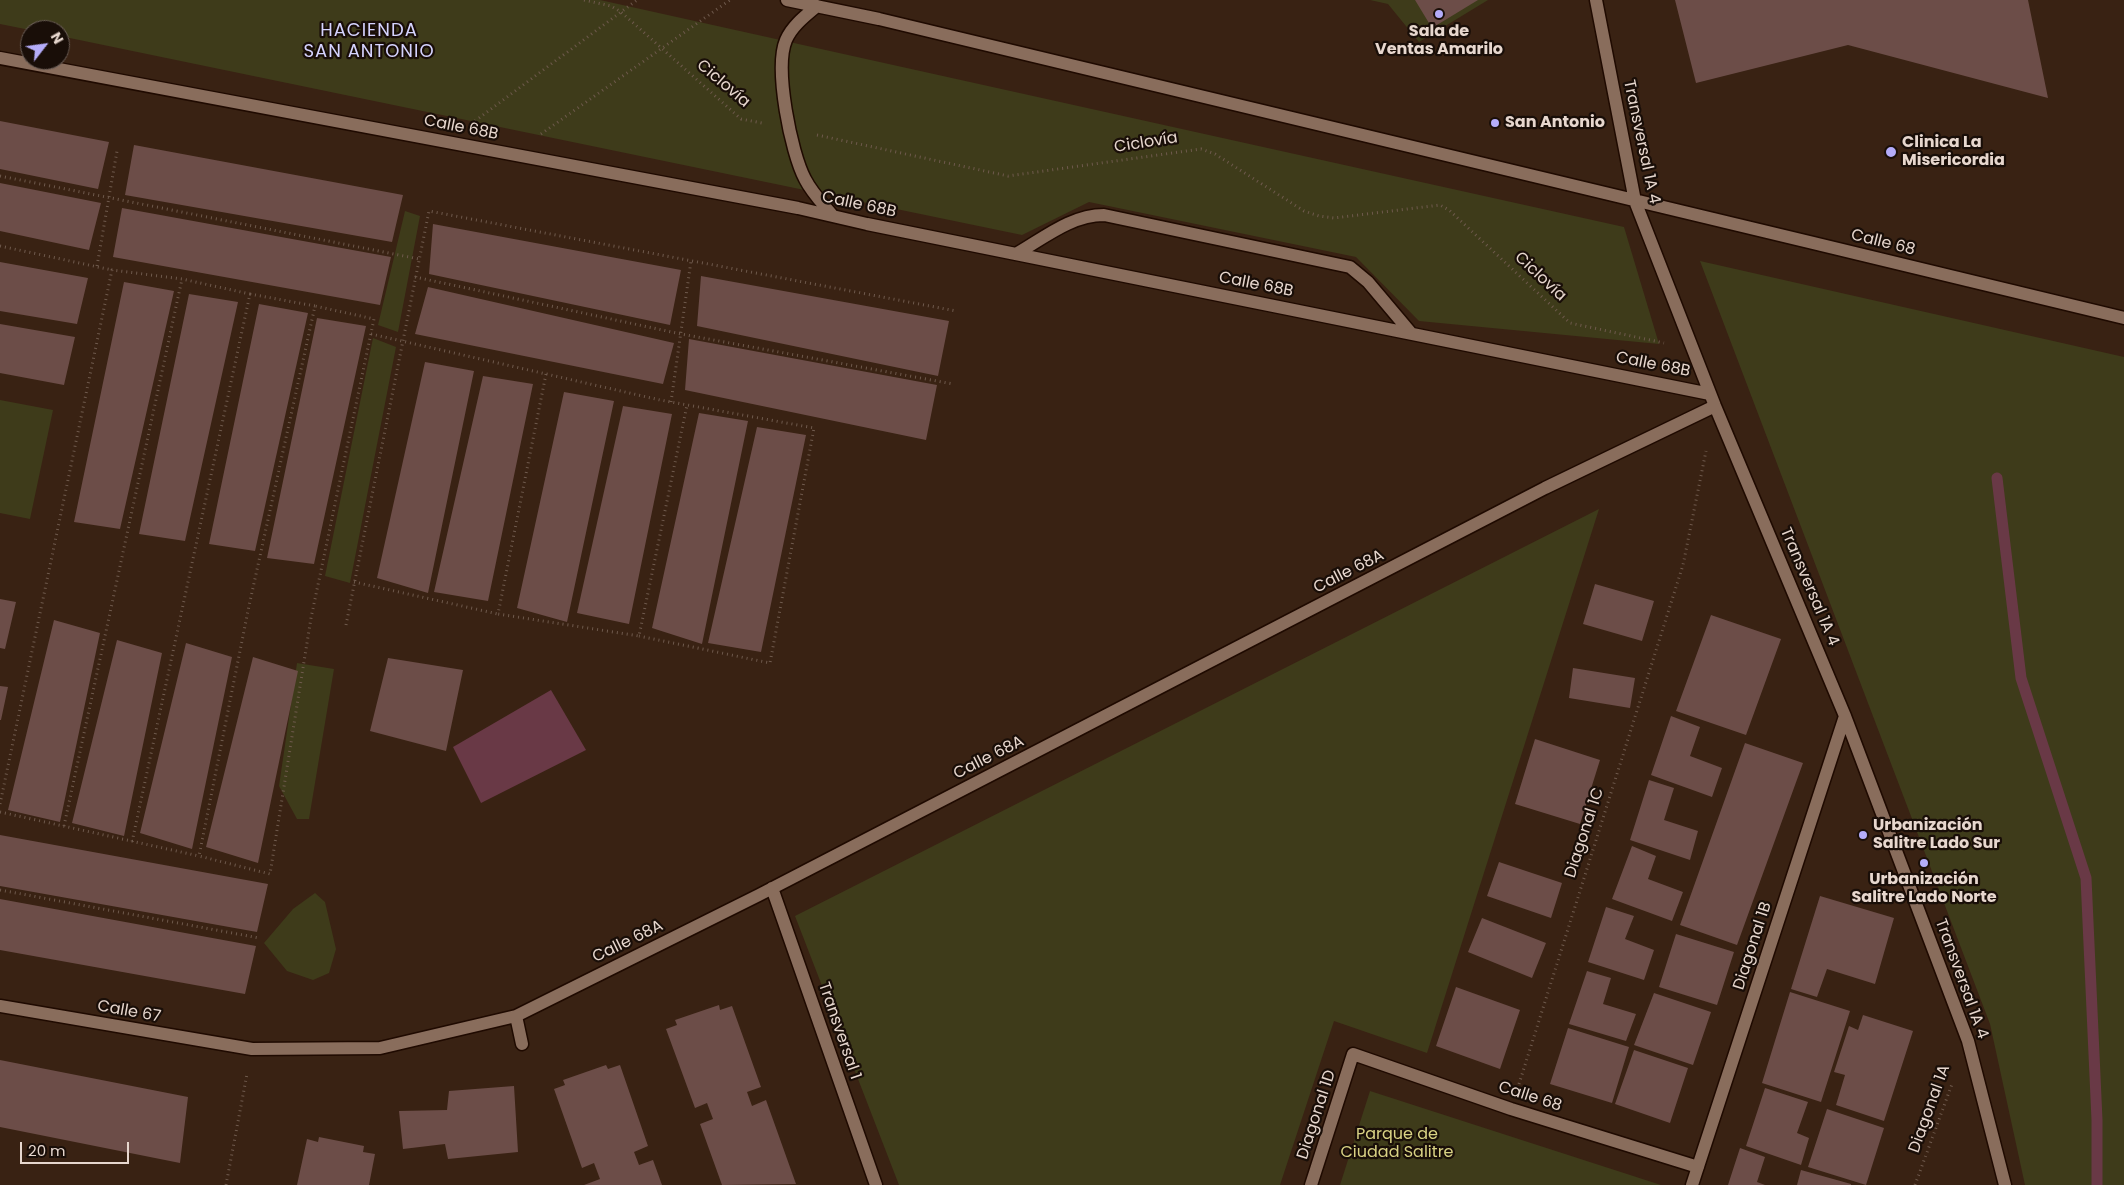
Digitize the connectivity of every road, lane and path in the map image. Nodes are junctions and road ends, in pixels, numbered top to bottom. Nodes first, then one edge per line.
1 (584, 0) edge
2 (637, 0) edge
3 (730, 0) edge
4 (787, 0) edge
5 (1596, 0) edge
6 (816, 6) junction
7 (621, 12) junction
8 (662, 48) junction
9 (0, 58) edge
10 (789, 129) junction
11 (448, 142) junction
12 (117, 151) dead end
13 (512, 154) junction
14 (0, 176) edge
15 (108, 197) junction
16 (1635, 201) junction
17 (833, 216) junction
18 (0, 246) edge
19 (1016, 254) junction
20 (419, 259) junction
21 (691, 261) junction
22 (96, 266) junction
23 (112, 270) junction
24 (415, 277) junction
25 (182, 279) junction
26 (250, 294) junction
27 (315, 306) junction
28 (956, 311) dead end
29 (2124, 318) edge
30 (1410, 333) junction
31 (371, 334) junction
32 (681, 334) junction
33 (402, 341) junction
34 (1694, 349) junction
35 (546, 374) junction
36 (952, 384) dead end
37 (1710, 394) junction
38 (671, 402) junction
39 (687, 405) junction
40 (1714, 406) junction
41 (354, 582) junction
42 (498, 614) junction
43 (346, 625) dead end
44 (639, 636) junction
45 (1846, 716) junction
46 (0, 804) edge
47 (0, 812) edge
48 (64, 826) junction
49 (132, 842) junction
50 (199, 856) junction
51 (772, 888) junction
52 (0, 890) edge
53 (259, 938) dead end
54 (0, 1006) edge
55 (516, 1016) junction
56 (1968, 1041) junction
57 (522, 1044) dead end
58 (252, 1049) junction
59 (1353, 1054) joint
60 (1511, 1109) junction
61 (1698, 1167) junction
62 (226, 1185) edge
63 (876, 1185) edge
64 (1311, 1185) edge
65 (1692, 1185) edge
66 (1915, 1185) edge
67 (2005, 1185) edge

1 - 7 path, Ciclovía
2 - 7 path
3 - 8 path
4 - 6 street
5 - 16 street, Transversal 1A 4
6 - 10 street
6 - 16 street
7 - 8 path, Ciclovía
7 - 11 path
8 - 10 path, Ciclovía
8 - 13 path
9 - 11 street, Calle 68B
10 - 17 street
10 - 34 path, Ciclovía
11 - 13 street, Calle 68B
12 - 15 path
13 - 17 street, Calle 68B
14 - 15 path
15 - 20 path
15 - 22 path
16 - 29 street, Calle 68
16 - 34 street, Transversal 1A 4
17 - 19 street, Calle 68B
18 - 22 path
19 - 30 street, Calle 68B
19 - 30 street
20 - 21 path
20 - 24 path
21 - 28 path
21 - 32 path
22 - 23 path
23 - 25 path
23 - 46 path
24 - 32 path
24 - 33 path
25 - 26 path
25 - 48 path
26 - 27 path
26 - 49 path
27 - 31 path
27 - 50 path
30 - 37 street, Calle 68B
31 - 33 path
31 - 50 path
32 - 36 path
32 - 38 path
33 - 35 path
33 - 41 path
34 - 37 street, Transversal 1A 4
35 - 38 path
35 - 42 path
37 - 40 street, Transversal 1A 4
38 - 39 path
39 - 44 path
39 - 44 path
40 - 45 street, Transversal 1A 4
40 - 51 street, Calle 68A
40 - 60 path, Diagonal 1C
41 - 42 path
41 - 43 path
42 - 44 path
45 - 56 street, Transversal 1A 4
45 - 61 street, Diagonal 1B
47 - 48 path
48 - 49 path
49 - 50 path
51 - 55 street, Calle 68A
51 - 63 street, Transversal 1
52 - 53 path
54 - 58 street, Calle 67
55 - 57 street
55 - 58 street, Calle 68A
56 - 66 path, Diagonal 1A
56 - 67 street, Transversal 1A 4
58 - 62 path
59 - 60 street, Calle 68
59 - 64 street, Diagonal 1D
60 - 61 street, Calle 68
61 - 65 street, Diagonal 1B

